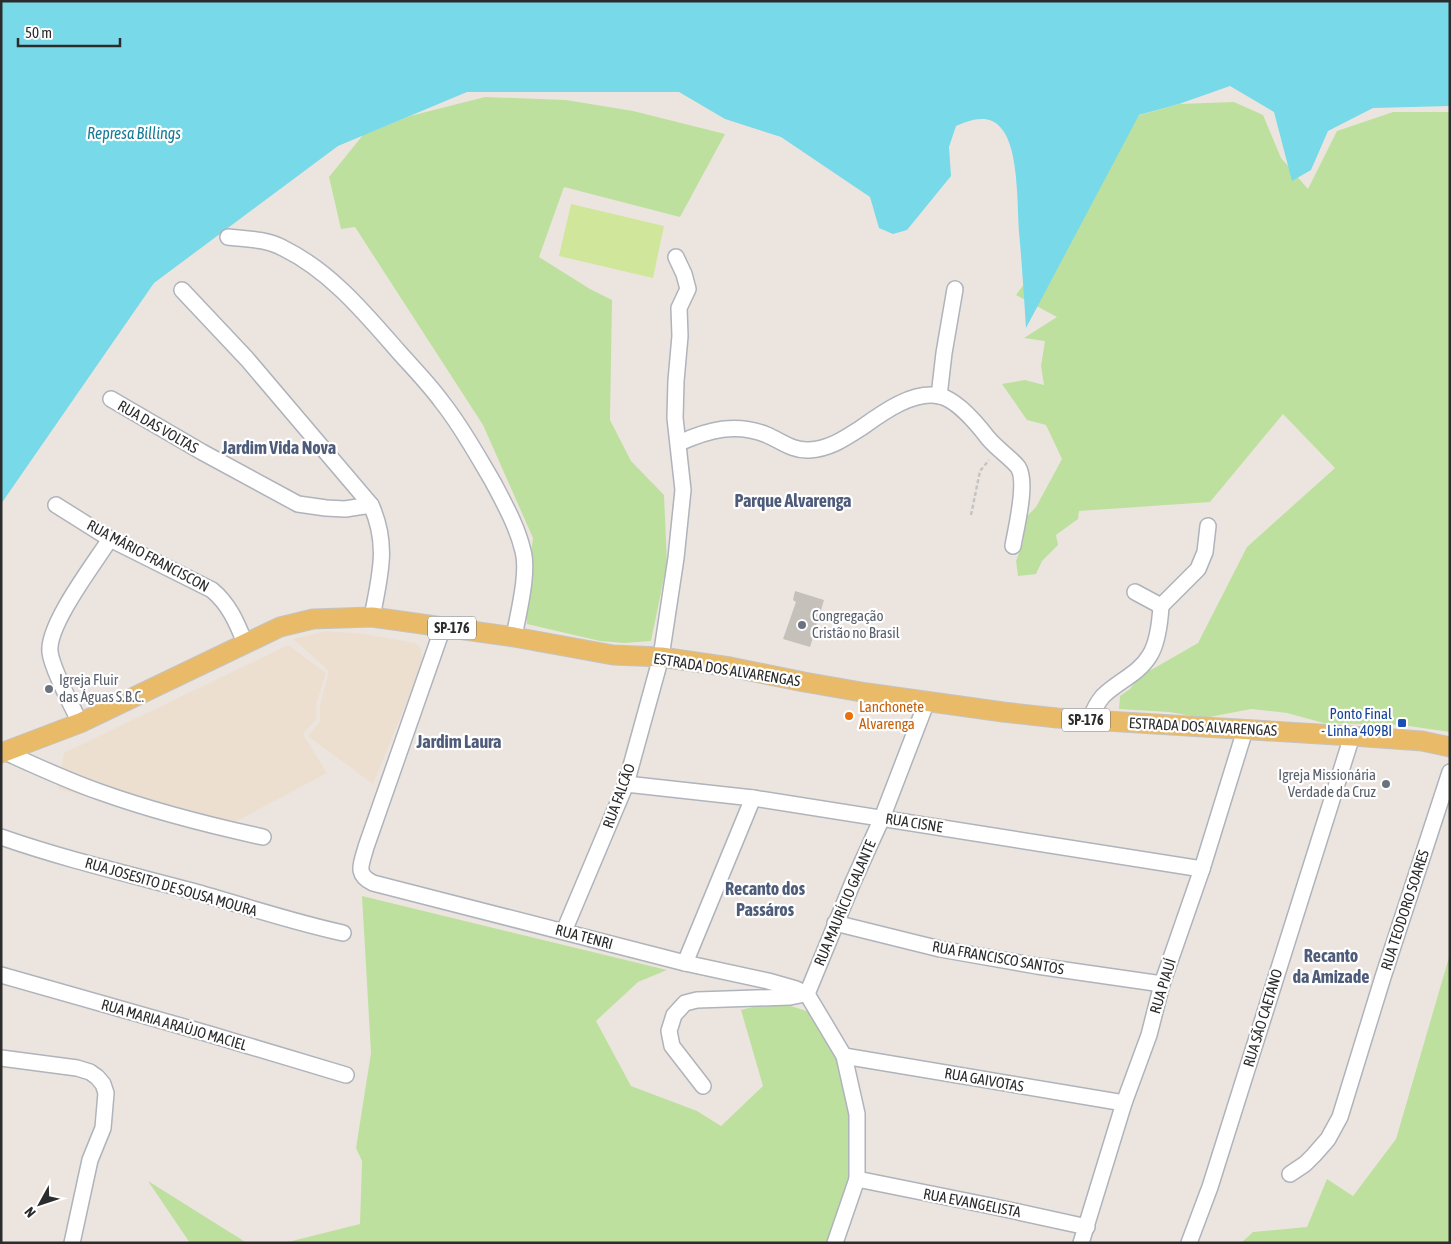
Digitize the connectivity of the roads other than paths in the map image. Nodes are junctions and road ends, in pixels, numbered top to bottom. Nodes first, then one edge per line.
1 (228, 237) dead end
2 (676, 257) dead end
3 (955, 289) dead end
4 (182, 290) dead end
5 (939, 396) junction
6 (111, 399) dead end
7 (679, 443) junction
8 (371, 504) junction
9 (56, 505) dead end
10 (1208, 526) dead end
11 (110, 539) junction
12 (1013, 546) dead end
13 (1135, 592) dead end
14 (1161, 606) junction
15 (372, 617) junction
16 (443, 627) junction
17 (514, 637) junction
18 (245, 643) junction
19 (661, 657) junction
20 (927, 701) junction
21 (1090, 720) junction
22 (80, 723) junction
23 (1245, 730) junction
24 (1352, 736) junction
25 (1450, 747) edge
26 (3, 753) edge
27 (1450, 772) edge
28 (626, 784) junction
29 (753, 798) junction
30 (882, 818) junction
31 (1, 837) edge
32 (263, 837) dead end
33 (1202, 869) junction
34 (835, 924) junction
35 (564, 931) junction
36 (343, 933) dead end
37 (685, 963) junction
38 (1, 975) edge
39 (1162, 984) junction
40 (807, 994) junction
41 (844, 1056) junction
42 (1, 1058) edge
43 (346, 1075) dead end
44 (703, 1086) dead end
45 (1124, 1103) junction
46 (1290, 1174) dead end
47 (857, 1180) junction
48 (1087, 1227) junction
49 (72, 1243) edge
50 (835, 1243) edge
51 (1081, 1243) edge
52 (1188, 1243) edge

1 - 17 street
2 - 7 street, RUA FALCÃO
3 - 5 street
4 - 8 street
5 - 7 street
5 - 12 street
6 - 8 street, RUA DAS VOLTAS
7 - 19 street, RUA FALCÃO
8 - 15 street
9 - 11 street, RUA MÁRIO FRANCISCON
10 - 14 street
11 - 18 street, RUA MÁRIO FRANCISCON
11 - 22 street
13 - 14 street
14 - 21 street
15 - 16 main road, ESTRADA DOS ALVARENGAS / SP-176
15 - 18 main road, ESTRADA DOS ALVARENGAS / SP-176
16 - 17 main road, ESTRADA DOS ALVARENGAS / SP-176
16 - 35 street, RUA TENRI
17 - 19 main road, ESTRADA DOS ALVARENGAS / SP-176
18 - 22 main road, ESTRADA DOS ALVARENGAS / SP-176
19 - 20 main road, ESTRADA DOS ALVARENGAS / SP-176
19 - 28 street, RUA FALCÃO
20 - 21 main road, ESTRADA DOS ALVARENGAS / SP-176
20 - 30 street, RUA MAURÍCIO GALANTE
21 - 23 main road, ESTRADA DOS ALVARENGAS / SP-176
22 - 26 main road, ESTRADA DOS ALVARENGAS / SP-176
23 - 24 main road, ESTRADA DOS ALVARENGAS / SP-176
23 - 33 street, RUA PIAUÍ
24 - 25 main road, ESTRADA DOS ALVARENGAS / SP-176
24 - 52 street, RUA SÃO CAETANO
26 - 32 street
27 - 46 street, RUA TEODORO SOARES
28 - 29 street, RUA CISNE
28 - 35 street, RUA FALCÃO
29 - 30 street, RUA CISNE
29 - 37 street
30 - 33 street, RUA CISNE
30 - 34 street, RUA MAURÍCIO GALANTE
31 - 36 street, RUA JOSESITO DE SOUSA MOURA
33 - 39 street, RUA PIAUÍ
34 - 39 street, RUA FRANCISCO SANTOS
34 - 40 street, RUA MAURÍCIO GALANTE
35 - 37 street, RUA TENRI
37 - 40 street, RUA TENRI
38 - 43 street, RUA MARIA ARAÚJO MACIEL
39 - 45 street, RUA PIAUÍ
40 - 41 street
40 - 44 street
41 - 45 street, RUA GAIVOTAS
41 - 47 street
42 - 49 street
45 - 48 street, RUA PIAUÍ
47 - 48 street, RUA EVANGELISTA
47 - 50 street
48 - 51 street, RUA PIAUÍ

